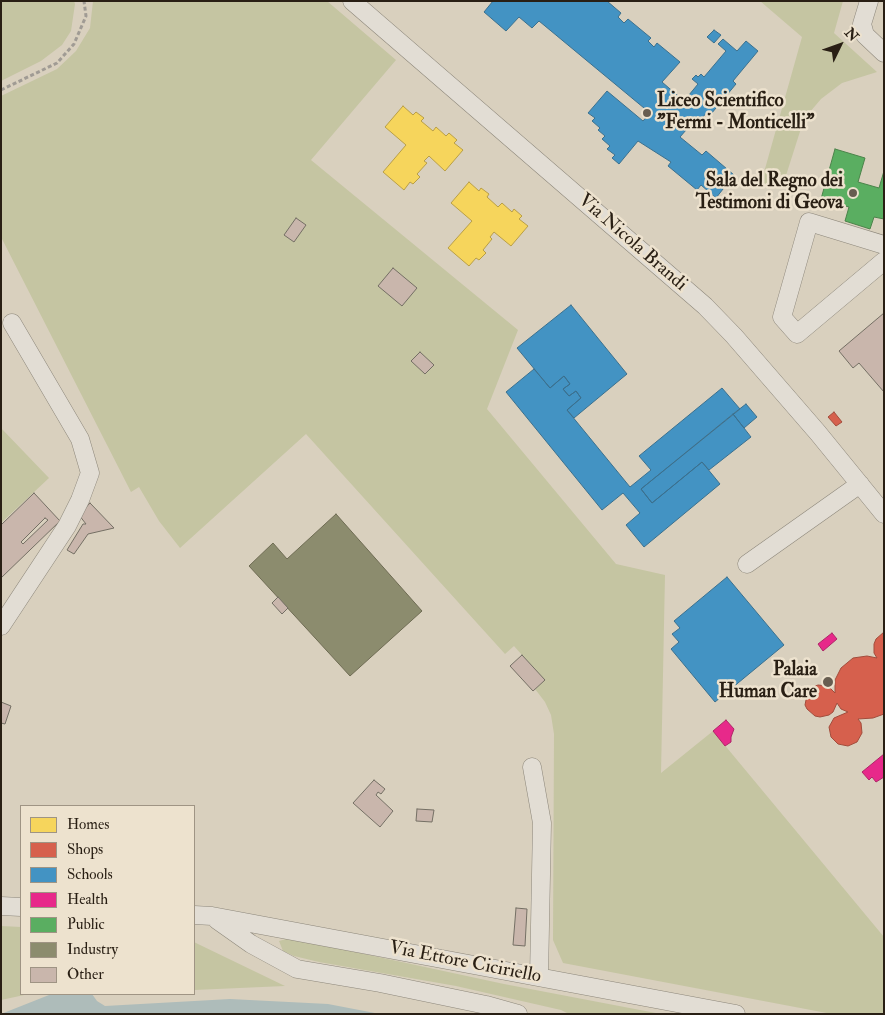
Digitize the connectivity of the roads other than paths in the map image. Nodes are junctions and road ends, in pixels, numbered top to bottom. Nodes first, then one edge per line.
1 (352, 1) edge
2 (869, 1) edge
3 (884, 53) edge
4 (884, 245) edge
5 (884, 261) edge
6 (12, 323) dead end
7 (860, 484) junction
8 (884, 514) edge
9 (747, 564) dead end
10 (1, 626) edge
11 (532, 767) dead end
12 (1, 906) edge
13 (20, 907) edge
14 (195, 915) edge
15 (212, 916) junction
16 (539, 977) junction
17 (518, 1014) edge
18 (736, 1014) edge

1 - 7 street, Via Nicola Brandi
2 - 3 street
4 - 5 street
6 - 10 street
7 - 8 street, Via Nicola Brandi
7 - 9 street
11 - 16 street
12 - 13 street
14 - 15 street, Via Ettore Ciciriello
15 - 16 street, Via Ettore Ciciriello
15 - 17 street
16 - 18 street, Via Ettore Ciciriello

